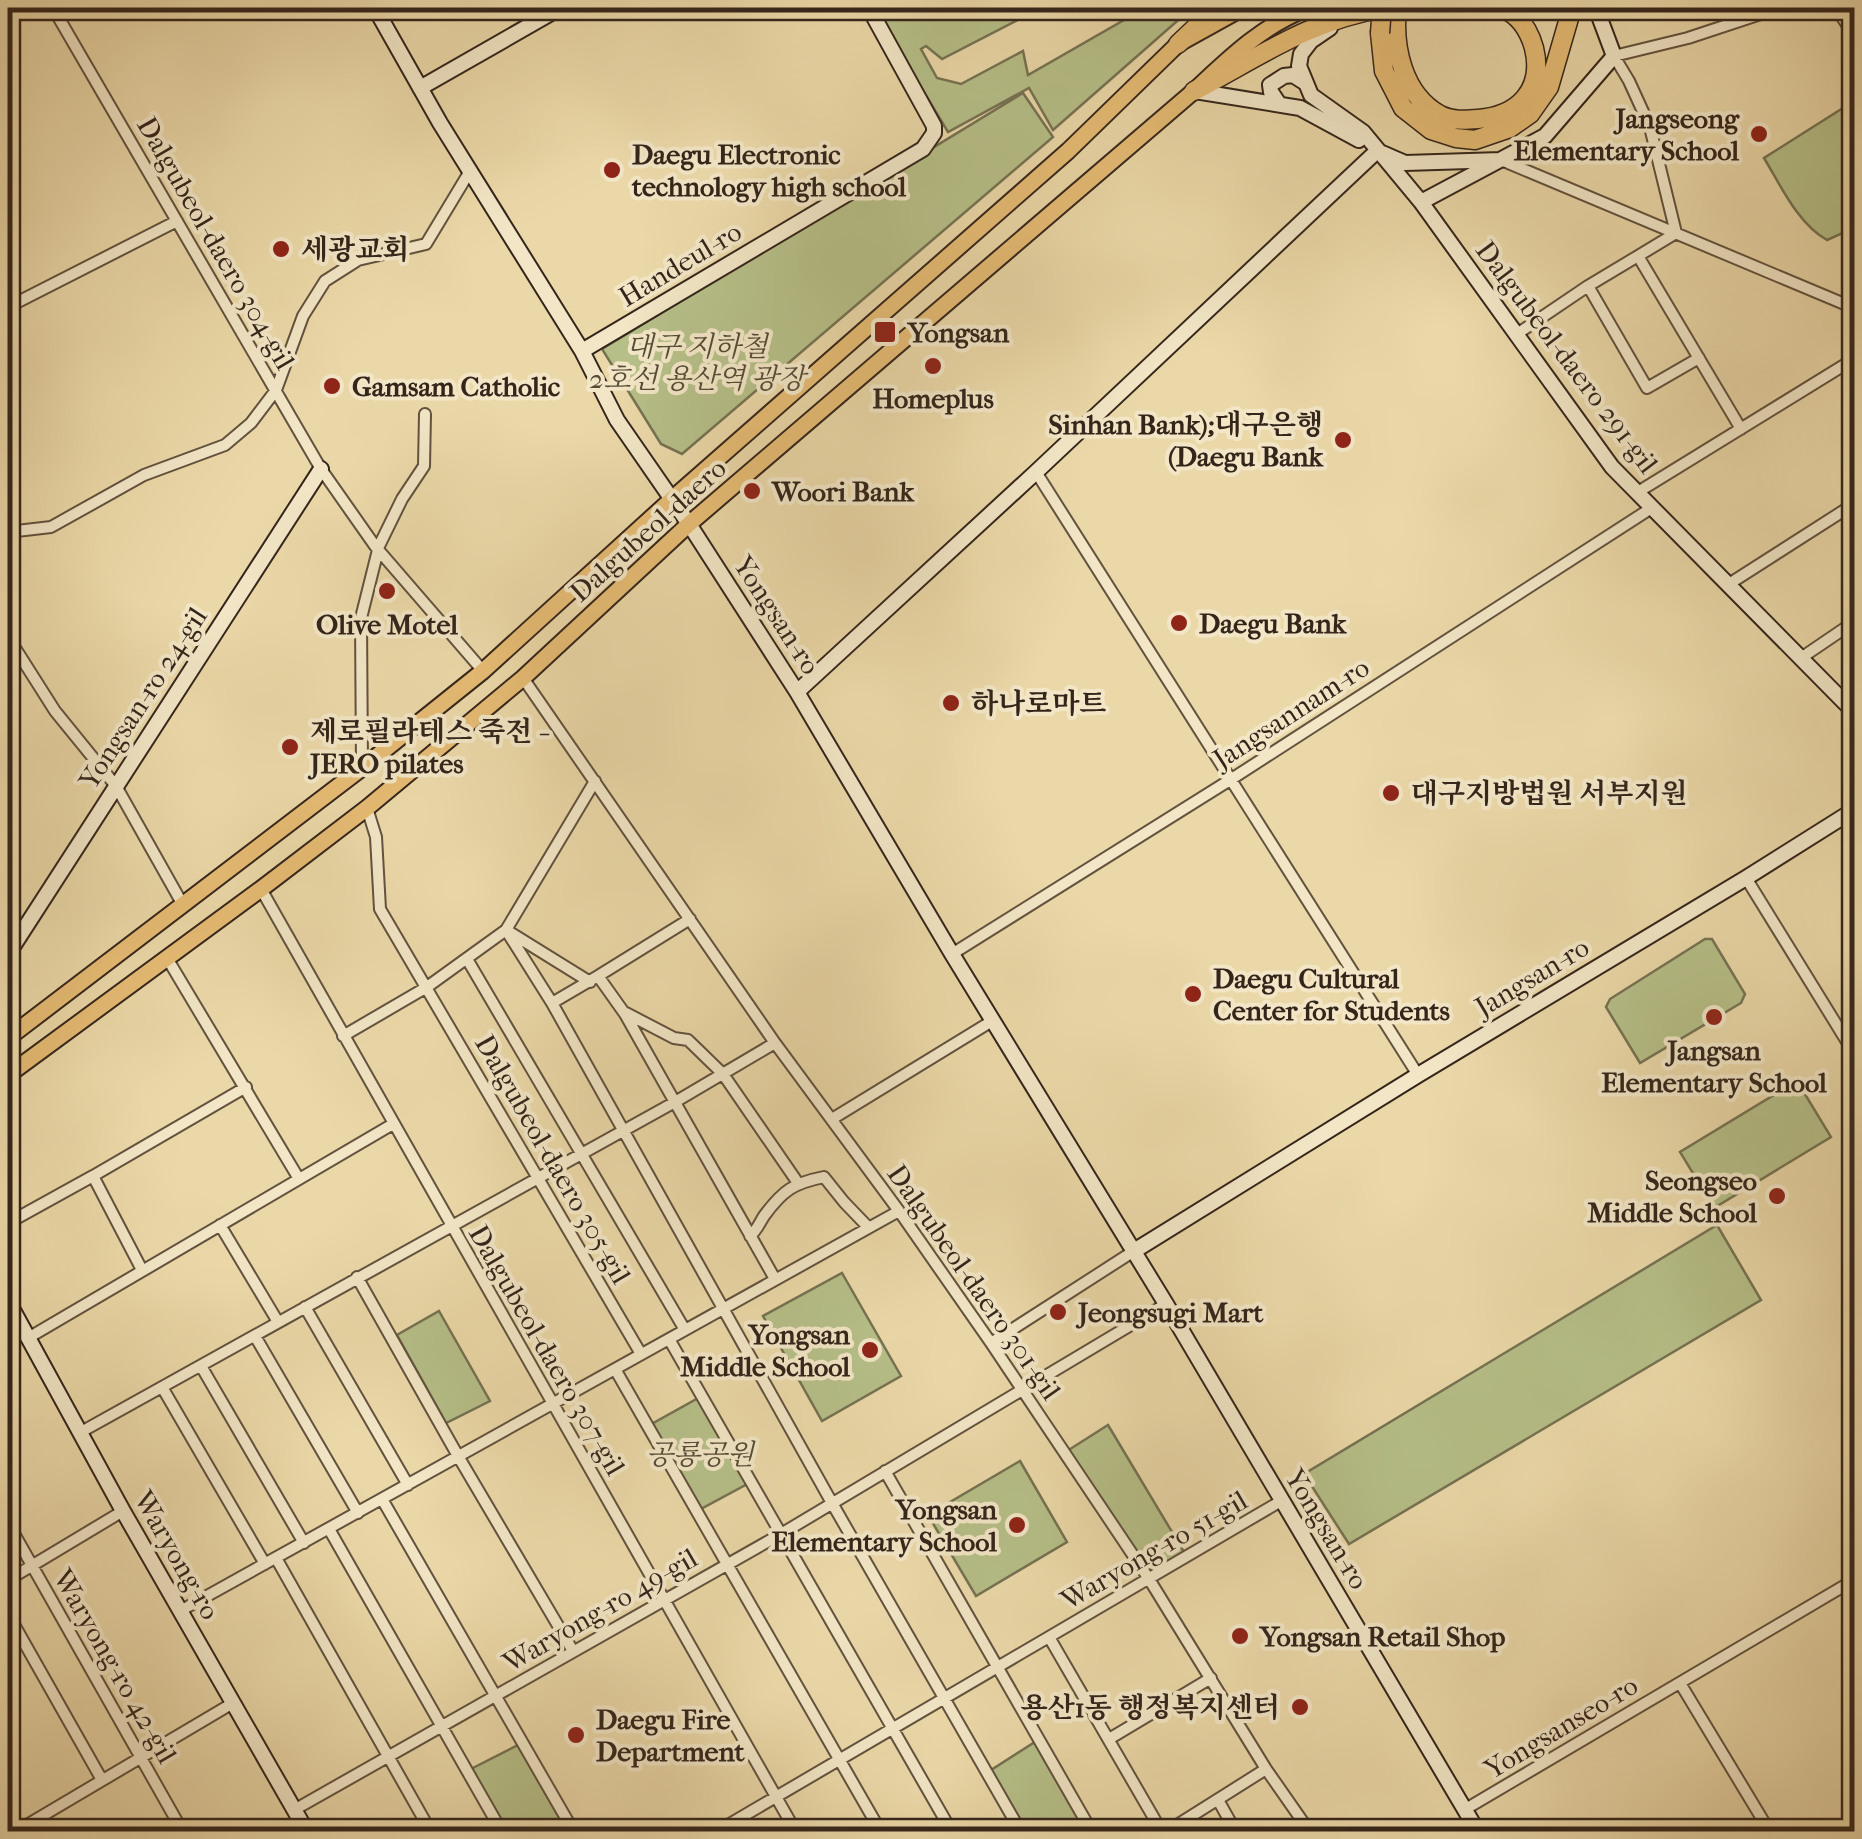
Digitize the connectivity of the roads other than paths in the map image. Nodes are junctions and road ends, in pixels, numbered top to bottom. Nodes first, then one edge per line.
1 (53, 8) edge
2 (375, 8) edge
3 (560, 8) edge
4 (868, 8) edge
5 (1216, 8) edge
6 (1242, 8) edge
7 (1308, 8) edge
8 (1384, 8) edge
9 (1397, 8) edge
10 (1502, 8) edge
11 (1572, 8) edge
12 (1596, 8) edge
13 (1779, 8) edge
14 (1836, 8) edge
15 (1360, 12) junction
16 (1387, 31) junction
17 (1854, 36) edge
18 (1178, 44) junction
19 (1614, 56) junction
20 (1304, 82) junction
21 (420, 88) junction
22 (1194, 91) junction
23 (1279, 104) junction
24 (1377, 151) junction
25 (1500, 160) junction
26 (470, 170) junction
27 (1421, 202) junction
28 (177, 221) junction
29 (1676, 233) junction
30 (1638, 256) junction
31 (1588, 286) junction
32 (8, 307) edge
33 (1854, 308) edge
34 (1516, 334) junction
35 (582, 351) junction
36 (1699, 358) junction
37 (1853, 361) edge
38 (1854, 376) edge
39 (276, 390) junction
40 (425, 414) dead end
41 (1741, 429) junction
42 (322, 470) junction
43 (1036, 472) junction
44 (1638, 492) junction
45 (672, 498) junction
46 (1854, 504) edge
47 (1652, 507) junction
48 (689, 524) junction
49 (8, 532) edge
50 (378, 549) junction
51 (1728, 584) junction
52 (1854, 622) edge
53 (8, 644) edge
54 (1802, 658) junction
55 (482, 671) junction
56 (523, 678) junction
57 (797, 692) junction
58 (1854, 712) edge
59 (362, 768) junction
60 (1230, 780) junction
61 (595, 781) junction
62 (116, 786) junction
63 (367, 808) junction
64 (1854, 810) edge
65 (1746, 878) junction
66 (260, 890) junction
67 (183, 904) junction
68 (690, 919) junction
69 (506, 930) junction
70 (8, 954) edge
71 (952, 954) junction
72 (167, 958) junction
73 (468, 959) junction
74 (594, 979) junction
75 (426, 987) junction
76 (552, 1003) junction
77 (624, 1011) junction
78 (992, 1020) junction
79 (344, 1036) junction
80 (8, 1037) edge
81 (776, 1043) junction
82 (1854, 1053) edge
83 (723, 1074) junction
84 (1418, 1075) junction
85 (9, 1076) edge
86 (246, 1087) junction
87 (675, 1102) junction
88 (832, 1119) junction
89 (394, 1124) junction
90 (623, 1129) junction
91 (582, 1153) junction
92 (93, 1176) junction
93 (537, 1178) junction
94 (299, 1179) junction
95 (798, 1182) junction
96 (899, 1211) junction
97 (8, 1223) edge
98 (220, 1224) junction
99 (451, 1226) junction
100 (868, 1227) junction
101 (750, 1236) junction
102 (1134, 1251) junction
103 (142, 1270) junction
104 (358, 1278) junction
105 (774, 1280) junction
106 (8, 1302) edge
107 (1166, 1304) junction
108 (305, 1307) junction
109 (723, 1309) junction
110 (278, 1322) junction
111 (684, 1330) junction
112 (255, 1336) junction
113 (28, 1338) junction
114 (669, 1339) junction
115 (992, 1343) junction
116 (641, 1354) junction
117 (201, 1366) junction
118 (615, 1369) junction
119 (162, 1387) junction
120 (1022, 1390) junction
121 (553, 1404) junction
122 (81, 1432) junction
123 (458, 1456) junction
124 (885, 1472) junction
125 (408, 1485) junction
126 (382, 1499) junction
127 (1282, 1501) junction
128 (832, 1503) junction
129 (123, 1511) junction
130 (358, 1513) junction
131 (8, 1523) edge
132 (329, 1529) junction
133 (782, 1534) junction
134 (304, 1543) junction
135 (270, 1561) junction
136 (727, 1563) junction
137 (32, 1565) junction
138 (1150, 1579) junction
139 (8, 1580) edge
140 (1854, 1580) edge
141 (663, 1600) junction
142 (180, 1611) junction
143 (8, 1614) edge
144 (1049, 1637) junction
145 (573, 1651) junction
146 (996, 1668) junction
147 (1210, 1678) junction
148 (1680, 1682) junction
149 (496, 1696) junction
150 (944, 1698) junction
151 (233, 1703) junction
152 (441, 1727) junction
153 (892, 1728) junction
154 (1109, 1740) junction
155 (388, 1757) junction
156 (141, 1758) junction
157 (838, 1758) junction
158 (1266, 1769) junction
159 (102, 1780) junction
160 (775, 1797) junction
161 (1218, 1800) junction
162 (294, 1810) junction
163 (1464, 1810) junction
164 (15, 1832) edge
165 (184, 1832) edge
166 (307, 1832) edge
167 (431, 1832) edge
168 (502, 1832) edge
169 (574, 1832) edge
170 (716, 1832) edge
171 (796, 1832) edge
172 (881, 1832) edge
173 (952, 1832) edge
174 (1022, 1832) edge
175 (1092, 1832) edge
176 (1164, 1832) edge
177 (1236, 1832) edge
178 (1310, 1832) edge
179 (1478, 1832) edge
180 (1770, 1832) edge

1 - 28 street, Dalgubeol-daero 304-gil
2 - 21 street, Yongsan-ro
3 - 21 street
4 - 35 street, Handeul-ro
5 - 18 highway
6 - 18 main road, Dalgubeol-daero
7 - 22 main road, Dalgubeol-daero
8 - 15 highway
8 - 16 highway, bridge
9 - 16 highway
10 - 16 highway
11 - 16 highway
12 - 19 street
13 - 19 street
14 - 17 street
15 - 20 street
15 - 22 highway
18 - 45 main road, Dalgubeol-daero
19 - 25 street
19 - 29 street
20 - 23 street
20 - 24 street
21 - 26 street, Yongsan-ro
22 - 23 street
22 - 48 main road, Dalgubeol-daero
23 - 24 street
24 - 25 street
24 - 27 street, Dalgubeol-daero 291-gil
24 - 43 street
25 - 27 street
25 - 29 street
26 - 35 street, Yongsan-ro
26 - 39 street
27 - 34 street, Dalgubeol-daero 291-gil
28 - 32 street
28 - 39 street, Dalgubeol-daero 304-gil
29 - 30 street
29 - 33 street
30 - 31 street
30 - 36 street
31 - 34 street
31 - 36 street
34 - 44 street, Dalgubeol-daero 291-gil
35 - 45 street, Yongsan-ro
36 - 41 street
37 - 38 street
37 - 41 street
39 - 42 street, Dalgubeol-daero 304-gil
39 - 49 street
40 - 50 street
41 - 44 street
42 - 50 street, Dalgubeol-daero 304-gil
42 - 62 street, Yongsan-ro 24-gil
43 - 57 street
43 - 60 street
44 - 47 street, Dalgubeol-daero 291-gil
45 - 48 street, Yongsan-ro
45 - 55 main road, Dalgubeol-daero
46 - 51 street
47 - 51 street, Dalgubeol-daero 291-gil
47 - 60 street, Jangsannam-ro
48 - 56 main road, Dalgubeol-daero
48 - 57 street, Yongsan-ro
50 - 55 street
50 - 59 street
51 - 54 street, Dalgubeol-daero 291-gil
52 - 54 street
53 - 62 street
54 - 58 street, Dalgubeol-daero 291-gil
55 - 59 main road, Dalgubeol-daero
56 - 61 street, Dalgubeol-daero 301-gil
56 - 63 main road, Dalgubeol-daero
57 - 71 street, Yongsan-ro
59 - 67 main road, Dalgubeol-daero
60 - 71 street, Jangsannam-ro
60 - 84 street
61 - 68 street, Dalgubeol-daero 301-gil
61 - 69 street
62 - 67 street
62 - 70 street, Yongsan-ro 24-gil
63 - 66 main road, Dalgubeol-daero
63 - 75 street, Dalgubeol-daero 305-gil
64 - 65 street, Jangsan-ro
65 - 82 street
65 - 84 street, Jangsan-ro
66 - 72 main road, Dalgubeol-daero
66 - 79 street, Dalgubeol-daero 307-gil
67 - 80 main road, Dalgubeol-daero
68 - 74 street
68 - 81 street, Dalgubeol-daero 301-gil
69 - 73 street
69 - 74 street
69 - 76 street
71 - 78 street, Yongsan-ro
72 - 85 main road, Dalgubeol-daero
72 - 86 street
73 - 75 street
73 - 91 street
74 - 76 street
74 - 77 street
75 - 79 street
75 - 93 street, Dalgubeol-daero 305-gil
76 - 90 street
77 - 83 street
77 - 87 street
78 - 88 street
78 - 102 street, Yongsan-ro
79 - 89 street, Dalgubeol-daero 307-gil
81 - 83 street
81 - 88 street, Dalgubeol-daero 301-gil
83 - 87 street
83 - 95 street
84 - 102 street, Jangsan-ro
86 - 92 street
86 - 94 street
87 - 90 street
87 - 101 street
88 - 96 street, Dalgubeol-daero 301-gil
89 - 94 street
89 - 99 street, Dalgubeol-daero 307-gil
90 - 91 street
90 - 109 street
91 - 93 street
91 - 111 street
92 - 97 street
92 - 103 street
93 - 99 street
93 - 116 street, Dalgubeol-daero 305-gil
94 - 98 street
95 - 100 street
95 - 101 street
96 - 100 street
96 - 115 street, Dalgubeol-daero 301-gil
98 - 103 street
98 - 110 street
99 - 104 street
99 - 121 street, Dalgubeol-daero 307-gil
100 - 105 street
101 - 105 street
102 - 107 street, Yongsan-ro
102 - 115 street
103 - 113 street
104 - 108 street
104 - 123 street
105 - 109 street
106 - 113 street, Waryong-ro
107 - 120 street, Waryong-ro 49-gil
107 - 127 street, Yongsan-ro
108 - 110 street
108 - 125 street
109 - 111 street
109 - 128 street
110 - 112 street
111 - 114 street
112 - 117 street
112 - 130 street
113 - 122 street, Waryong-ro
114 - 116 street
114 - 133 street
115 - 120 street, Dalgubeol-daero 301-gil
116 - 118 street
117 - 119 street
117 - 134 street
118 - 121 street
118 - 136 street
119 - 122 street
119 - 135 street
120 - 124 street, Waryong-ro 49-gil
120 - 138 street, Dalgubeol-daero 301-gil
121 - 123 street
121 - 141 street, Dalgubeol-daero 307-gil
122 - 129 street, Waryong-ro
123 - 125 street
123 - 145 street
124 - 128 street, Waryong-ro 49-gil
124 - 146 street
125 - 126 street
126 - 130 street
126 - 149 street
127 - 138 street, Waryong-ro 51-gil
127 - 163 street, Yongsan-ro
128 - 133 street, Waryong-ro 49-gil
128 - 150 street
129 - 137 street
129 - 142 street, Waryong-ro
130 - 132 street
131 - 137 street, Waryong-ro 42-gil
132 - 134 street
132 - 152 street
133 - 136 street, Waryong-ro 49-gil
133 - 153 street
134 - 135 street
135 - 142 street
135 - 155 street
136 - 141 street, Waryong-ro 49-gil
136 - 157 street, Waryong-ro 49-gil
137 - 139 street
137 - 156 street, Waryong-ro 42-gil
138 - 144 street, Waryong-ro 51-gil
138 - 147 street, Dalgubeol-daero 301-gil
140 - 148 street, Yongsanseo-ro
141 - 145 street, Waryong-ro 49-gil
141 - 160 street, Dalgubeol-daero 307-gil
142 - 151 street, Waryong-ro
143 - 159 street
144 - 146 street, Waryong-ro 51-gil
144 - 154 street, Waryong-ro 51-gil
145 - 149 street, Waryong-ro 49-gil
146 - 150 street, Waryong-ro 51-gil
146 - 175 street
147 - 154 street
147 - 158 street, Dalgubeol-daero 301-gil
148 - 163 street, Yongsanseo-ro
148 - 180 street, Yongsanseo-ro
149 - 152 street, Waryong-ro 49-gil
149 - 169 street, Waryong-ro 49-gil
150 - 153 street, Waryong-ro 51-gil
150 - 174 street
151 - 156 street
151 - 162 street, Waryong-ro
152 - 155 street, Waryong-ro 49-gil
152 - 168 street
153 - 157 street, Waryong-ro 51-gil
153 - 173 street
154 - 176 street, Waryong-ro 51-gil
155 - 162 street, Waryong-ro 49-gil
155 - 167 street
156 - 159 street
156 - 165 street, Waryong-ro 42-gil
157 - 160 street, Waryong-ro 51-gil
157 - 172 street
158 - 161 street
158 - 178 street, Dalgubeol-daero 301-gil
159 - 164 street
160 - 170 street, Waryong-ro 51-gil
160 - 171 street, Dalgubeol-daero 307-gil
161 - 176 street
161 - 177 street
162 - 166 street, Waryong-ro
163 - 179 street, Yongsan-ro

